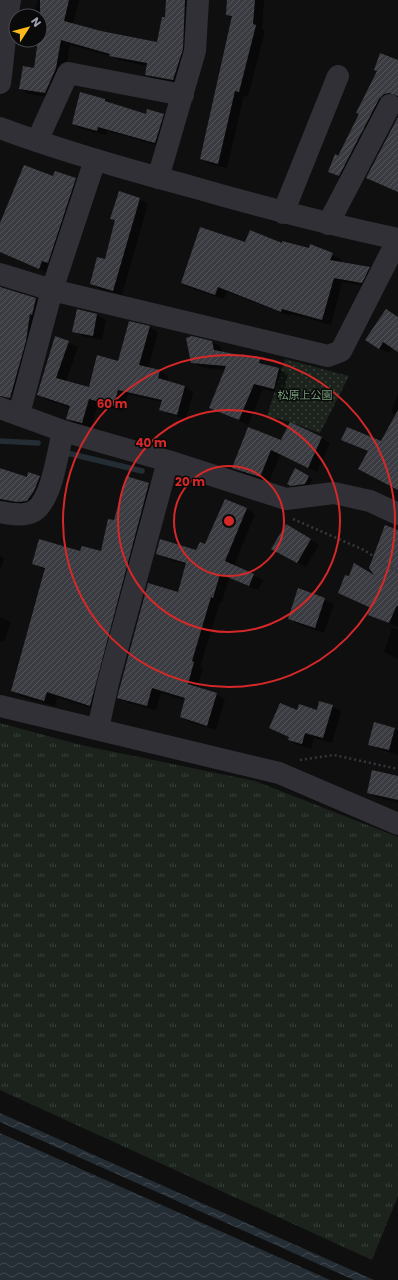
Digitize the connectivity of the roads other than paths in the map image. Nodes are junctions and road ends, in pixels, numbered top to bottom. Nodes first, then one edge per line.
1 (10, 0) edge
2 (198, 0) edge
3 (338, 76) dead end
4 (0, 83) edge
5 (183, 95) junction
6 (390, 106) dead end
7 (0, 128) edge
8 (37, 141) junction
9 (95, 160) junction
10 (158, 178) junction
11 (283, 213) junction
12 (328, 224) junction
13 (398, 239) edge
14 (0, 274) edge
15 (52, 290) junction
16 (9, 411) edge
17 (63, 431) junction
18 (168, 461) junction
19 (0, 512) edge
20 (398, 514) edge
21 (0, 706) edge
22 (98, 729) junction
23 (398, 824) edge

1 - 4 street
2 - 5 street
3 - 11 street
5 - 8 street
5 - 10 street
6 - 12 street
7 - 8 street
8 - 9 street
9 - 10 street
9 - 15 street
10 - 11 street
11 - 12 street
12 - 13 street
13 - 15 street
14 - 15 street
15 - 16 street
16 - 17 street
17 - 18 street
17 - 19 street
18 - 20 street
18 - 22 street
21 - 22 street
22 - 23 street

